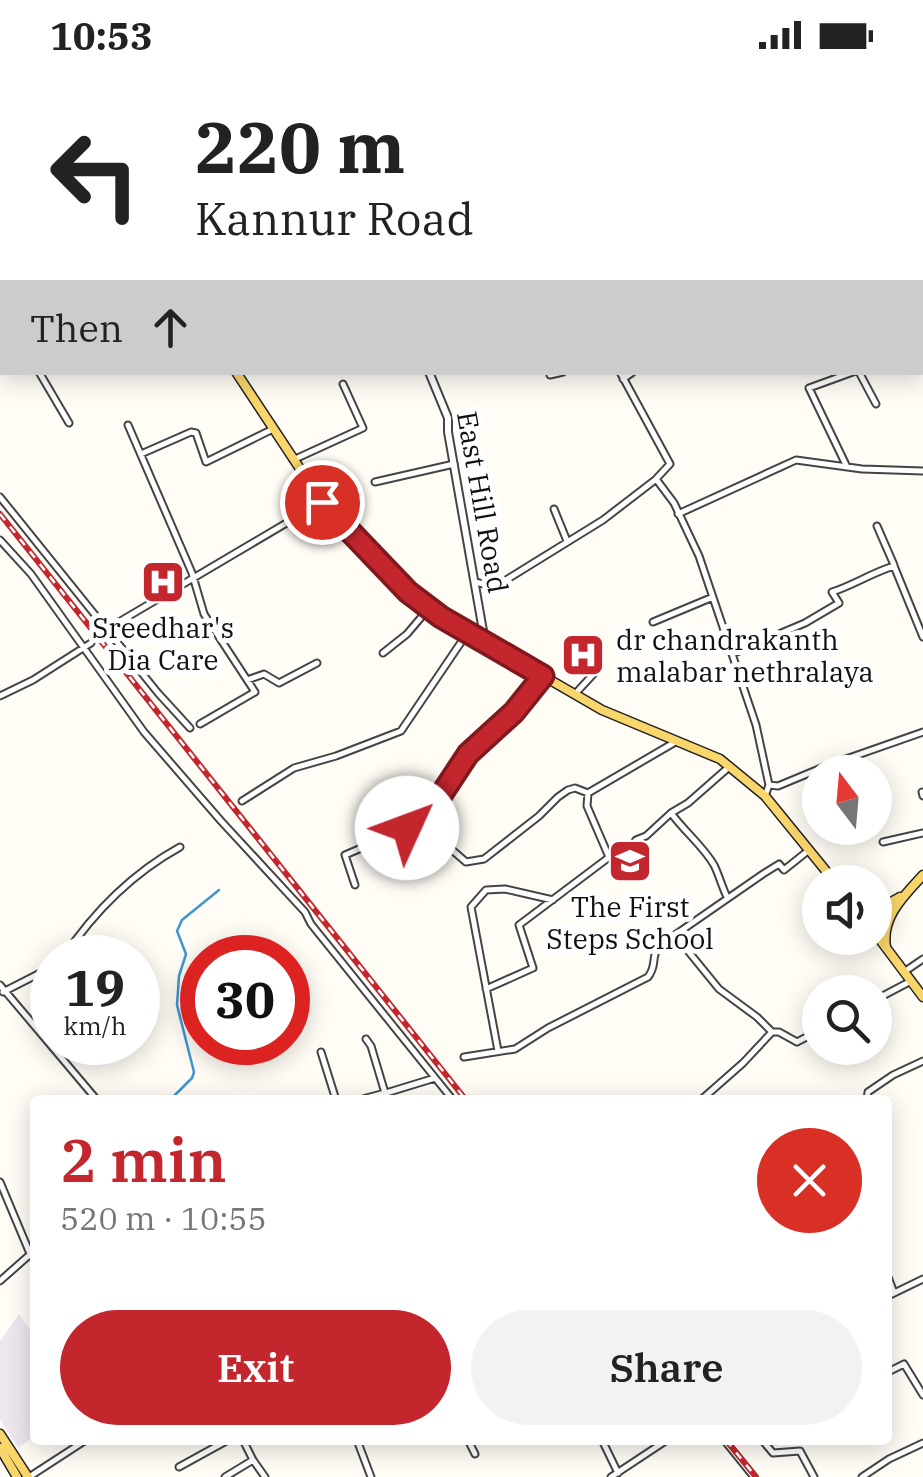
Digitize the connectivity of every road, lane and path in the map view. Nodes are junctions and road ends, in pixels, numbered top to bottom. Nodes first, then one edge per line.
1 (41, 375) edge
2 (238, 375) edge
3 (431, 375) edge
4 (847, 375) edge
5 (858, 375) edge
6 (622, 376) edge
7 (343, 384) dead end
8 (876, 404) dead end
9 (69, 423) dead end
10 (128, 425) dead end
11 (273, 429) junction
12 (141, 454) junction
13 (293, 460) junction
14 (454, 464) junction
15 (847, 467) junction
16 (923, 471) edge
17 (656, 479) junction
18 (376, 482) dead end
19 (0, 497) edge
20 (322, 502) junction
21 (554, 510) dead end
22 (678, 514) junction
23 (877, 526) dead end
24 (0, 540) edge
25 (566, 541) junction
26 (894, 566) junction
27 (194, 577) junction
28 (475, 582) junction
29 (713, 597) junction
30 (429, 608) junction
31 (652, 622) dead end
32 (106, 629) junction
33 (468, 632) junction
34 (923, 637) edge
35 (486, 642) junction
36 (91, 644) tunnel mouth
37 (83, 647) junction
38 (383, 653) dead end
39 (732, 654) junction
40 (317, 663) dead end
41 (599, 668) dead end
42 (543, 676) junction
43 (247, 680) junction
44 (574, 694) junction
45 (0, 696) edge
46 (200, 724) dead end
47 (190, 728) dead end
48 (923, 732) edge
49 (677, 741) junction
50 (730, 767) junction
51 (768, 785) junction
52 (588, 793) junction
53 (765, 796) junction
54 (242, 801) dead end
55 (671, 814) junction
56 (422, 824) junction
57 (923, 833) edge
58 (892, 840) edge
59 (180, 847) dead end
60 (809, 850) junction
61 (609, 857) junction
62 (821, 865) edge
63 (923, 875) edge
64 (355, 885) dead end
65 (908, 892) junction
66 (892, 897) edge
67 (727, 898) junction
68 (553, 900) junction
69 (892, 901) edge
70 (892, 913) edge
71 (79, 935) edge
72 (675, 935) junction
73 (891, 955) edge
74 (923, 960) edge
75 (904, 972) junction
76 (30, 976) edge
77 (911, 981) junction
78 (2, 988) edge
79 (486, 989) junction
80 (892, 991) edge
81 (923, 997) edge
82 (772, 1032) junction
83 (802, 1039) edge
84 (366, 1040) dead end
85 (498, 1051) junction
86 (321, 1052) dead end
87 (464, 1057) dead end
88 (923, 1061) edge
89 (435, 1078) junction
90 (385, 1094) junction
91 (93, 1095) edge
92 (334, 1095) edge
93 (381, 1095) edge
94 (449, 1095) edge
95 (707, 1095) edge
96 (868, 1095) edge
97 (0, 1182) edge
98 (30, 1247) edge
99 (30, 1256) edge
100 (923, 1278) edge
101 (0, 1281) edge
102 (892, 1294) edge
103 (892, 1370) edge
104 (923, 1395) edge
105 (0, 1434) edge
106 (923, 1442) edge
107 (78, 1445) edge
108 (219, 1445) edge
109 (246, 1445) edge
110 (359, 1445) edge
111 (470, 1445) edge
112 (604, 1445) edge
113 (660, 1445) edge
114 (728, 1445) edge
115 (766, 1445) edge
116 (0, 1448) edge
117 (475, 1454) dead end
118 (253, 1460) junction
119 (179, 1467) dead end
120 (618, 1473) junction
121 (17, 1477) edge
122 (29, 1477) edge
123 (226, 1477) edge
124 (266, 1477) edge
125 (372, 1477) edge
126 (611, 1477) edge
127 (754, 1477) edge
128 (814, 1477) edge
129 (862, 1477) edge

1 - 9 street
2 - 11 main road
3 - 14 street, East Hill Road
4 - 15 street
5 - 8 street
6 - 17 street
7 - 13 street
10 - 12 street
11 - 12 street
11 - 13 main road
12 - 27 street
13 - 20 main road
14 - 18 street
14 - 28 street, East Hill Road
15 - 16 street
15 - 22 street
17 - 22 street
17 - 25 street
19 - 32 street
20 - 27 street
20 - 30 main road
21 - 25 street
22 - 29 street
23 - 26 street
24 - 37 street
25 - 28 street
26 - 34 street
26 - 39 street
27 - 32 street
27 - 43 street
28 - 35 street, East Hill Road
29 - 31 street
29 - 39 street
30 - 33 main road
30 - 38 street
32 - 47 street
33 - 35 main road
33 - 54 street
35 - 42 main road
36 - 37 street
37 - 45 street
37 - 89 street
39 - 51 street
40 - 43 street
41 - 44 street
42 - 44 main road
42 - 56 street
43 - 46 street
44 - 49 main road
48 - 51 street
49 - 50 main road
49 - 52 street
50 - 53 main road
50 - 55 street
51 - 53 street
52 - 56 street
52 - 61 street
53 - 60 main road
55 - 61 street
55 - 67 street
56 - 64 street
57 - 58 street
59 - 71 street
60 - 62 main road
60 - 67 street
61 - 68 street
63 - 65 main road
65 - 66 main road
65 - 69 main road
65 - 70 main road
67 - 72 street
68 - 79 street
68 - 79 street
72 - 82 street
72 - 85 street
73 - 75 main road
74 - 75 street
75 - 77 main road
76 - 78 street
77 - 80 street
77 - 81 main road
78 - 91 street
79 - 85 street
82 - 83 street
82 - 95 street
84 - 90 street
85 - 87 street
86 - 92 street
88 - 96 street
89 - 90 street
89 - 94 street
90 - 93 street
97 - 98 street
99 - 101 street
100 - 102 street
103 - 104 street
105 - 122 main road
106 - 129 street
107 - 122 street
108 - 119 street
109 - 118 street
110 - 125 street
111 - 117 street
112 - 120 street
113 - 120 street
114 - 127 street
115 - 128 street
116 - 121 main road
118 - 123 street
118 - 124 street
120 - 126 street

